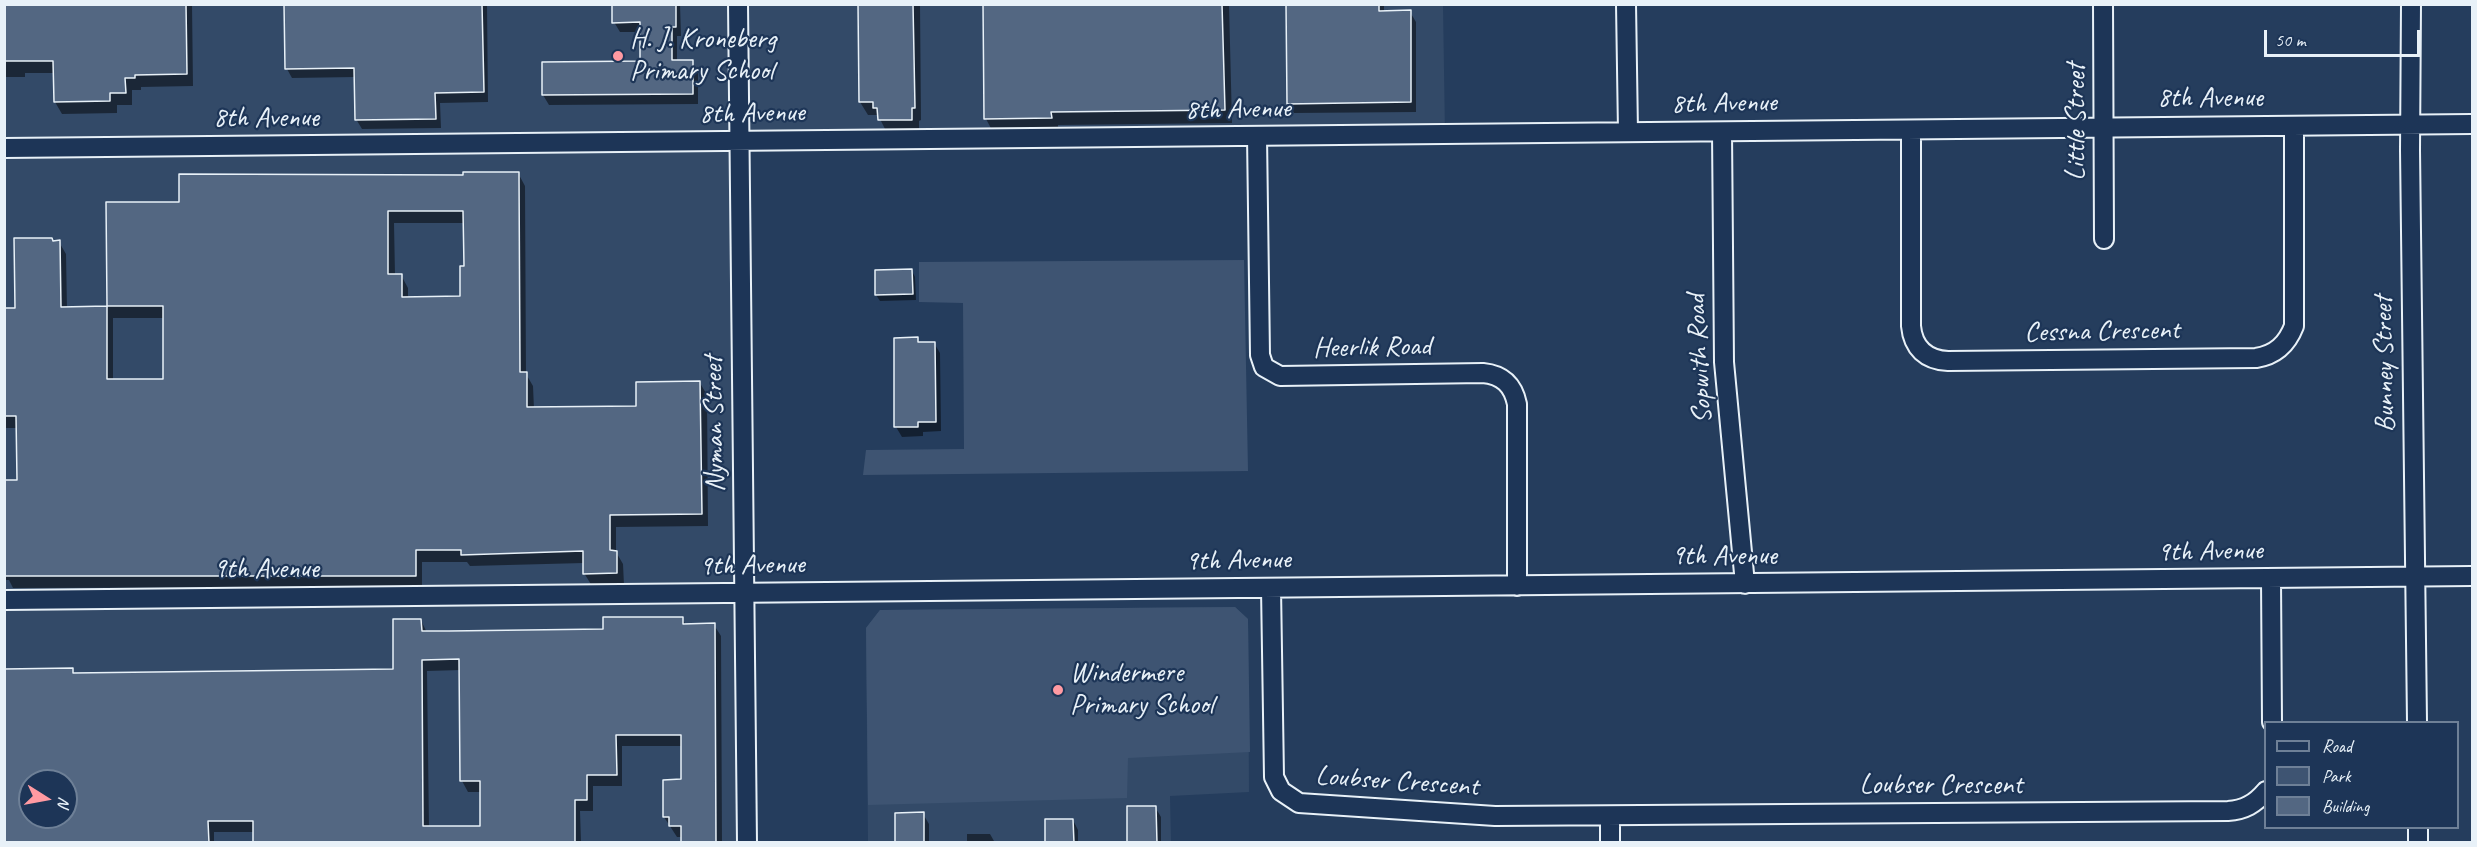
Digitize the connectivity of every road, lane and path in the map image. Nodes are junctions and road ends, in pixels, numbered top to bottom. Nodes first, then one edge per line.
1 (738, 4) edge
2 (1626, 4) edge
3 (2103, 4) edge
4 (2411, 4) edge
5 (2472, 124) edge
6 (2411, 125) junction
7 (2294, 126) junction
8 (2104, 127) junction
9 (1911, 130) junction
10 (1628, 132) junction
11 (1722, 132) junction
12 (1257, 136) junction
13 (739, 141) junction
14 (4, 148) edge
15 (2104, 239) dead end
16 (2472, 576) edge
17 (2415, 577) junction
18 (2271, 579) junction
19 (1744, 584) junction
20 (1516, 586) junction
21 (1271, 588) junction
22 (744, 593) junction
23 (4, 600) edge
24 (2271, 721) edge
25 (2417, 721) edge
26 (2264, 792) edge
27 (1610, 816) junction
28 (747, 843) edge
29 (1610, 843) edge

1 - 13 street, Nyman Street
2 - 10 street
3 - 8 street, Little Street
4 - 6 street, Bunney Street
5 - 6 street, 8th Avenue
6 - 7 street, 8th Avenue
6 - 17 street, Bunney Street
7 - 8 street, 8th Avenue
7 - 9 street, Cessna Crescent
8 - 9 street, 8th Avenue
8 - 15 street, Little Street
9 - 11 street, 8th Avenue
10 - 11 street, 8th Avenue
10 - 12 street, 8th Avenue
11 - 19 street, Sopwith Road
12 - 13 street, 8th Avenue
12 - 20 street, Heerlik Road
13 - 14 street, 8th Avenue
13 - 22 street, Nyman Street
16 - 17 street, 9th Avenue
17 - 18 street, 9th Avenue
17 - 25 street, Bunney Street
18 - 19 street, 9th Avenue
18 - 24 street
19 - 20 street, 9th Avenue
20 - 21 street, 9th Avenue
21 - 22 street, 9th Avenue
21 - 27 street, Loubser Crescent
22 - 23 street, 9th Avenue
22 - 28 street, Nyman Street
26 - 27 street, Loubser Crescent
27 - 29 street

